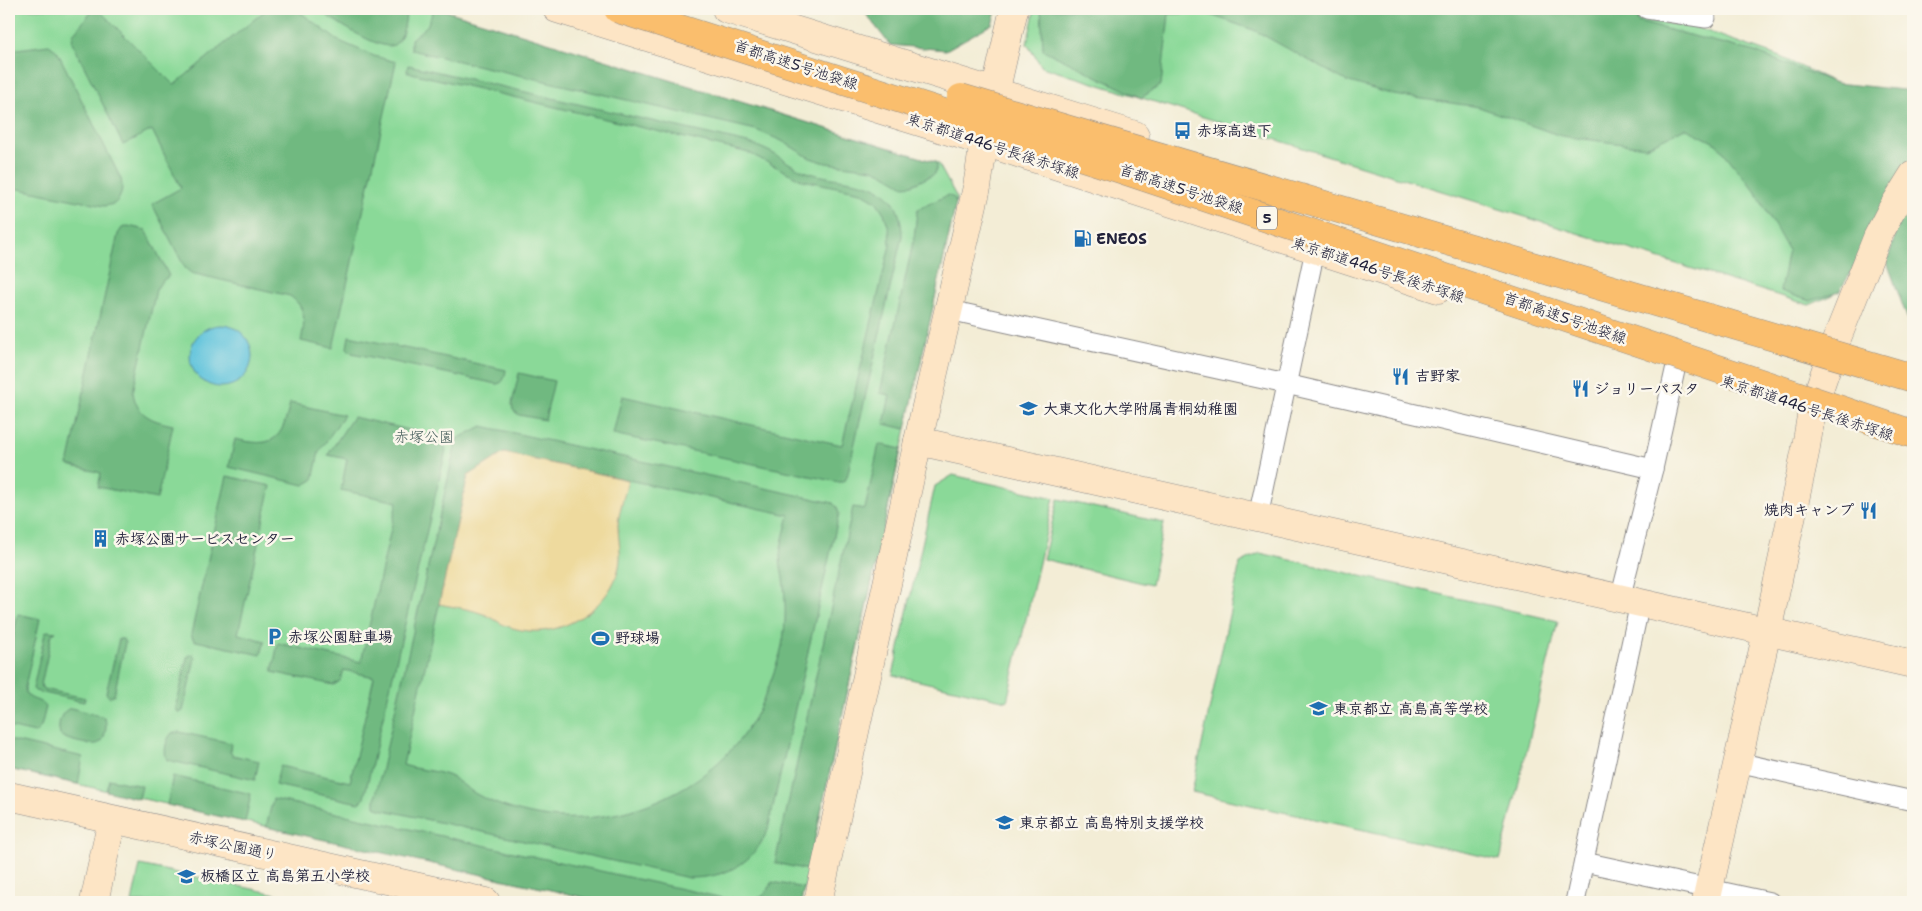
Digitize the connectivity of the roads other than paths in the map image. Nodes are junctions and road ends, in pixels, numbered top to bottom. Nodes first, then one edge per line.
1 (557, 9) edge
2 (618, 9) edge
3 (675, 9) edge
4 (726, 9) edge
5 (1014, 9) edge
6 (1647, 9) edge
7 (1706, 18) dead end
8 (996, 93) junction
9 (986, 134) junction
10 (1123, 158) junction
11 (1913, 175) edge
12 (1315, 250) junction
13 (949, 310) junction
14 (1834, 346) junction
15 (1676, 366) junction
16 (1913, 370) edge
17 (1913, 378) edge
18 (1286, 384) junction
19 (1913, 397) edge
20 (1812, 410) junction
21 (1913, 414) edge
22 (1913, 434) edge
23 (918, 441) junction
24 (1913, 442) edge
25 (1653, 469) junction
26 (1258, 517) junction
27 (1630, 601) junction
28 (1767, 632) junction
29 (1913, 664) edge
30 (1737, 762) junction
31 (9, 796) edge
32 (1913, 801) edge
33 (112, 820) junction
34 (1584, 862) junction
35 (1708, 896) edge
36 (94, 902) edge
37 (486, 902) edge
38 (818, 902) edge
39 (1575, 902) edge
40 (1770, 902) edge

1 - 9 street, 東京都道446号長後赤塚線
2 - 9 highway, 首都高速5号池袋線 / 5, bridge
3 - 10 highway, 首都高速5号池袋線 / 5, bridge
4 - 8 street
5 - 8 street
6 - 7 street
8 - 9 street
8 - 14 street
9 - 10 highway, 首都高速5号池袋線 / 5, bridge
9 - 12 street, 東京都道446号長後赤塚線
9 - 13 street
10 - 17 highway, 首都高速5号池袋線 / 5, bridge
10 - 19 highway, bridge
10 - 21 highway, bridge
10 - 22 highway, 首都高速5号池袋線 / 5, bridge
11 - 14 street
12 - 15 street, 東京都道446号長後赤塚線
12 - 18 street
13 - 18 street
13 - 23 street
14 - 16 street
14 - 20 street
15 - 20 street, 東京都道446号長後赤塚線
15 - 25 street
18 - 25 street
18 - 26 street
20 - 24 street, 東京都道446号長後赤塚線
20 - 28 street
23 - 26 street
23 - 38 street
25 - 27 street
26 - 27 street
27 - 28 street
27 - 34 street
28 - 29 street
28 - 30 street
30 - 32 street
30 - 35 street
31 - 33 street, 赤塚公園通り
33 - 36 street
33 - 37 street, 赤塚公園通り
34 - 35 street
34 - 39 street
35 - 40 street

